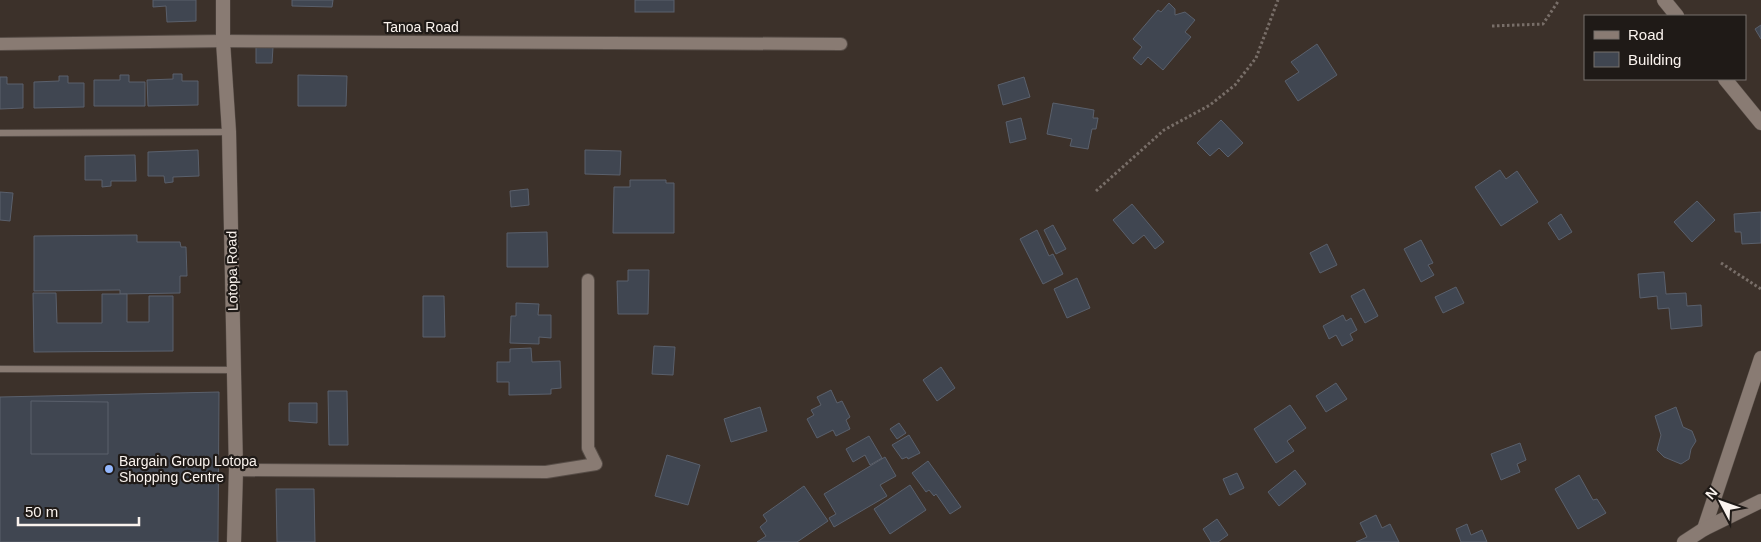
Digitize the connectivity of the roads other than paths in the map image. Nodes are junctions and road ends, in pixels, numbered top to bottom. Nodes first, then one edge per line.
1 (223, 0) edge
2 (1664, 0) edge
3 (1675, 15) edge
4 (223, 41) junction
5 (0, 44) edge
6 (841, 44) dead end
7 (1726, 80) edge
8 (1761, 123) edge
9 (229, 132) junction
10 (0, 133) edge
11 (588, 280) dead end
12 (1761, 358) edge
13 (0, 369) edge
14 (234, 370) junction
15 (236, 470) junction
16 (1761, 501) edge
17 (1704, 529) junction
18 (234, 542) edge
19 (1684, 542) edge

1 - 4 street, Lotopa Road
2 - 3 street
4 - 5 street, Tanoa Road
4 - 6 street, Tanoa Road
4 - 9 street, Lotopa Road
7 - 8 street
9 - 10 lane
9 - 14 street, Lotopa Road
11 - 15 street
12 - 17 street
13 - 14 lane
14 - 15 street, Lotopa Road
15 - 18 street, Lotopa Road
16 - 17 street
17 - 19 street

